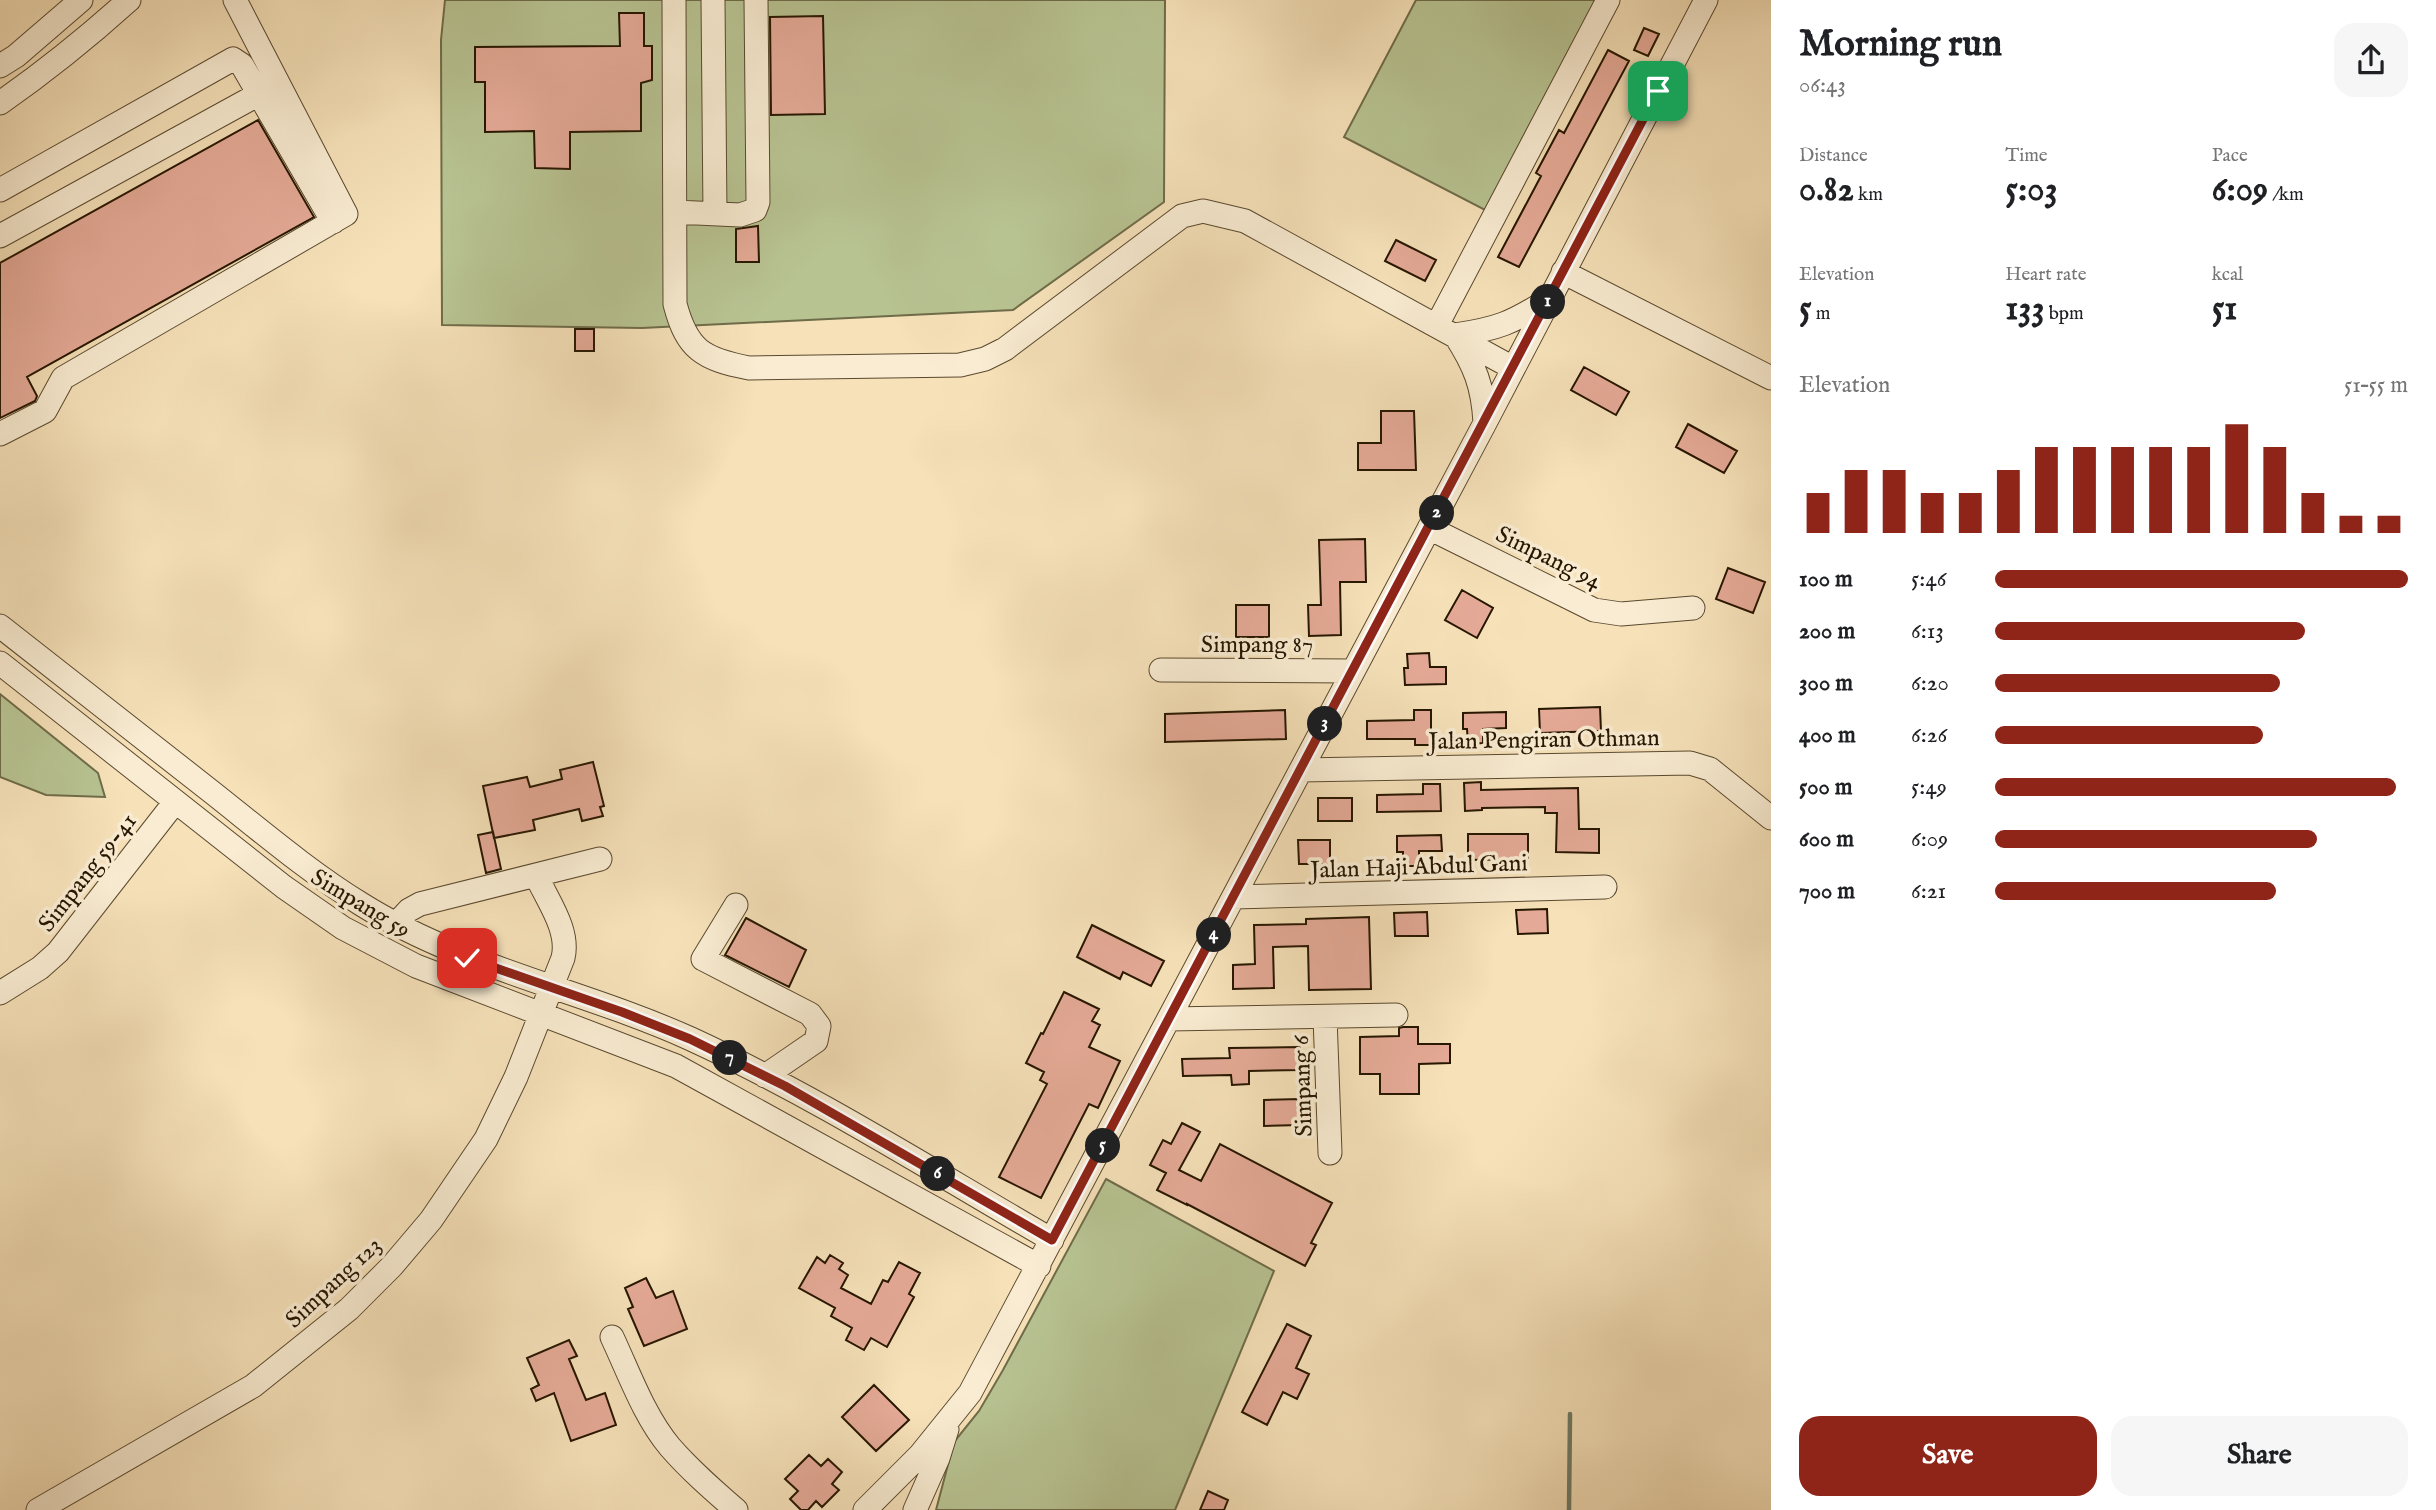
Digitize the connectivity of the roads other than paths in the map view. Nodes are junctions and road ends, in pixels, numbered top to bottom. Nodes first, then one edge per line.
1 (129, 0) edge
2 (235, 0) edge
3 (674, 0) edge
4 (713, 0) edge
5 (756, 0) edge
6 (1608, 0) edge
7 (1706, 0) edge
8 (74, 6) edge
9 (88, 36) junction
10 (0, 66) edge
11 (267, 87) junction
12 (0, 103) edge
13 (0, 190) edge
14 (674, 212) junction
15 (715, 214) junction
16 (0, 236) edge
17 (1563, 272) junction
18 (1549, 300) junction
19 (1446, 330) junction
20 (1513, 368) junction
21 (1771, 378) edge
22 (1485, 423) junction
23 (0, 434) edge
24 (1429, 528) junction
25 (1693, 608) dead end
26 (0, 626) edge
27 (0, 663) edge
28 (1161, 670) dead end
29 (1353, 671) junction
30 (1301, 770) junction
31 (175, 802) junction
32 (1771, 818) edge
33 (600, 859) dead end
34 (536, 875) junction
35 (1605, 887) dead end
36 (1234, 897) junction
37 (736, 905) dead end
38 (396, 924) junction
39 (551, 986) junction
40 (0, 993) edge
41 (540, 1013) junction
42 (1396, 1015) dead end
43 (1325, 1017) junction
44 (1169, 1019) junction
45 (765, 1076) junction
46 (1330, 1153) dead end
47 (1052, 1240) junction
48 (1039, 1266) junction
49 (612, 1337) dead end
50 (950, 1420) junction
51 (38, 1510) edge
52 (736, 1510) edge
53 (865, 1510) edge
54 (915, 1510) edge

1 - 9 street
2 - 11 street
3 - 14 street
4 - 15 street
5 - 15 street
6 - 19 street
7 - 17 street
8 - 9 street
8 - 10 street
9 - 12 street
11 - 13 street
11 - 16 street
11 - 23 street
14 - 15 street
14 - 19 street
17 - 18 street
17 - 21 street
18 - 19 street
18 - 20 street
19 - 20 street
19 - 22 street
20 - 22 street
22 - 24 street
24 - 25 street, Simpang 94
24 - 29 street
26 - 38 street, Simpang 59
27 - 31 street, Simpang 59
28 - 29 street, Simpang 87
29 - 30 street
30 - 32 street, Jalan Pengiran Othman
30 - 36 street
31 - 40 street, Simpang 59-41
31 - 41 street, Simpang 59
33 - 34 street, Simpang 59
34 - 38 street, Simpang 59
34 - 39 street, Simpang 123
35 - 36 street, Jalan Haji Abdul Gani
36 - 44 street
37 - 45 street
38 - 39 street, Simpang 59
39 - 41 street, Simpang 123
39 - 45 street, Simpang 59
41 - 48 street, Simpang 59
41 - 51 street, Simpang 123
42 - 43 street
43 - 44 street
43 - 46 street, Simpang 6
44 - 47 street
45 - 47 street, Simpang 59
47 - 48 street
48 - 50 street
49 - 52 street
50 - 53 street
50 - 54 street

